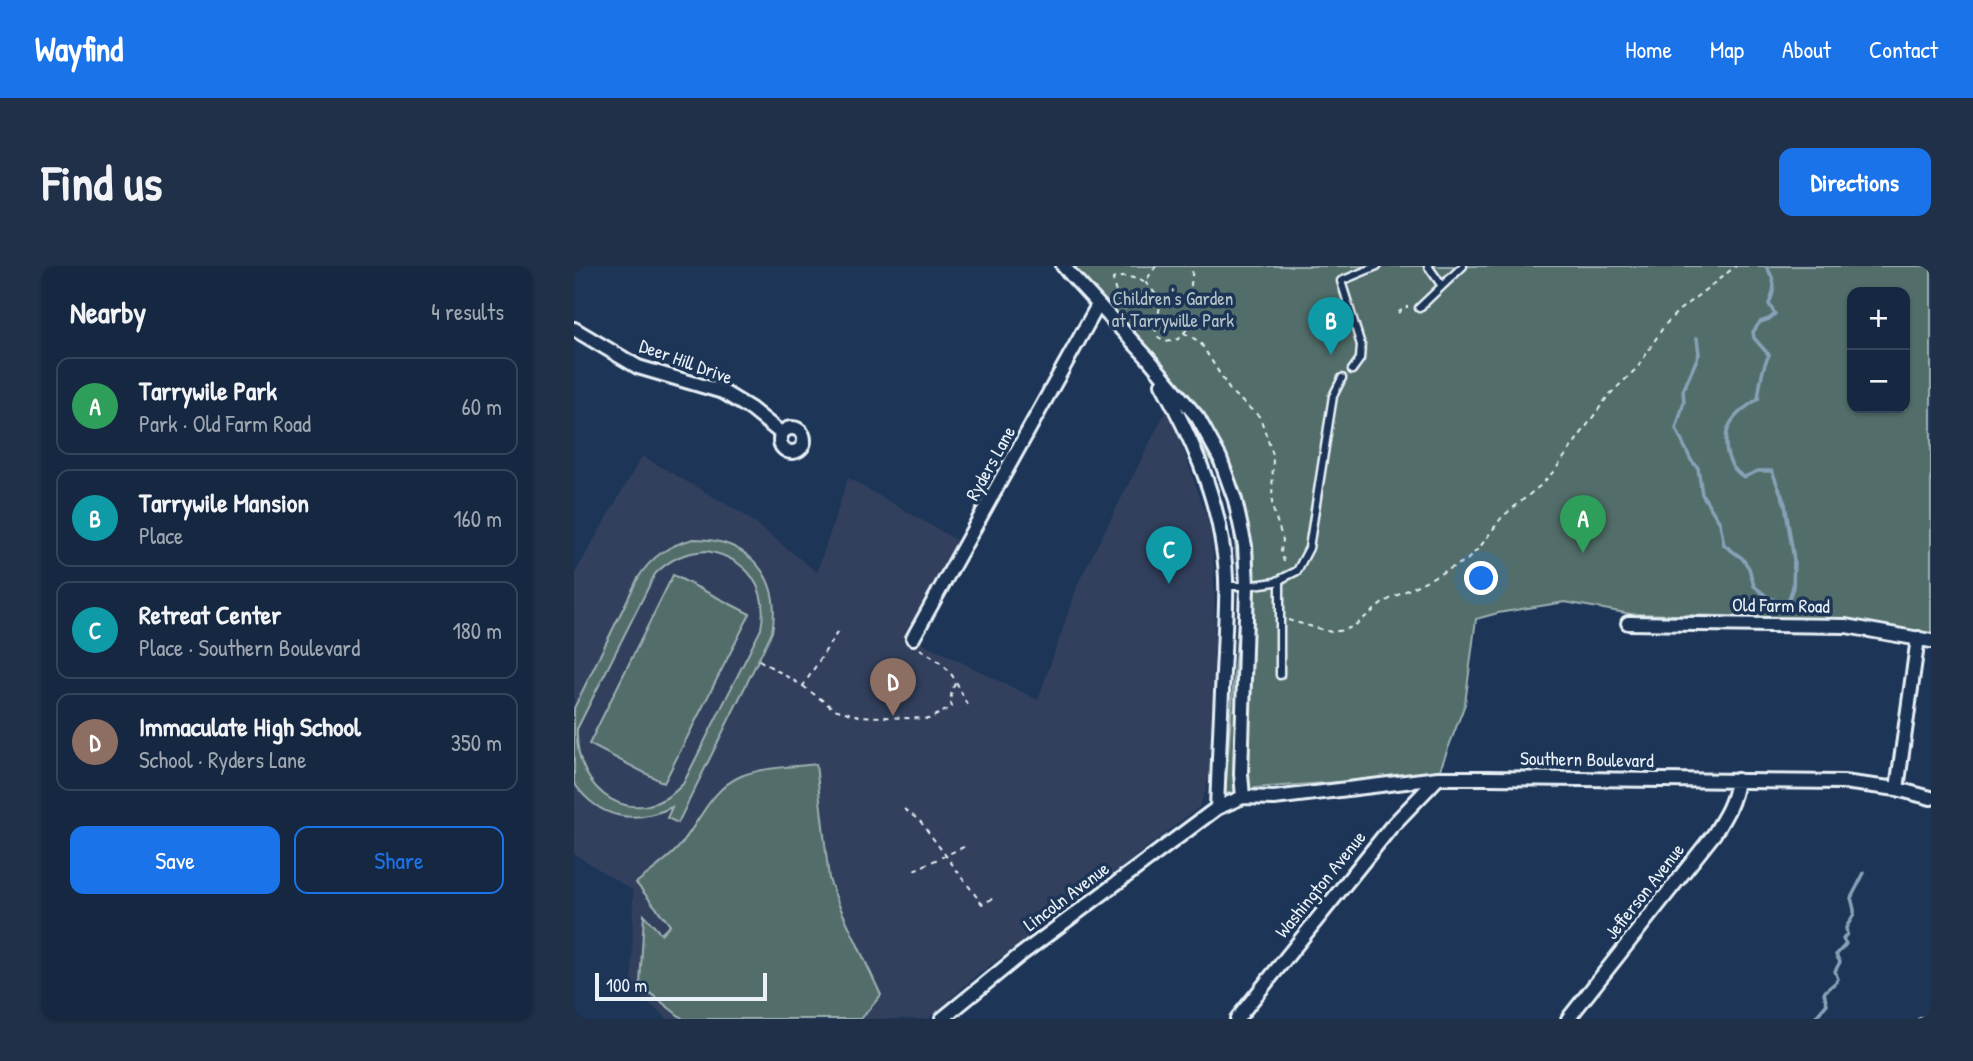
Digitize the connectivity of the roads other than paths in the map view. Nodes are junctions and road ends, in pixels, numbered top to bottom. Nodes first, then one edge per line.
1 (1063, 266) edge
2 (1377, 266) edge
3 (1428, 266) edge
4 (1463, 266) edge
5 (1442, 286) junction
6 (1098, 305) junction
7 (1419, 308) dead end
8 (574, 329) edge
9 (1147, 358) junction
10 (1352, 370) dead end
11 (1342, 378) dead end
12 (782, 434) dead end
13 (1280, 580) junction
14 (1227, 586) junction
15 (1247, 586) junction
16 (1628, 623) dead end
17 (1918, 638) junction
18 (1931, 641) edge
19 (917, 643) road end
20 (1280, 675) dead end
21 (1438, 778) junction
22 (1737, 780) junction
23 (1897, 789) junction
24 (1243, 797) junction
25 (1931, 799) edge
26 (1217, 808) junction
27 (942, 1019) edge
28 (1237, 1019) edge
29 (1567, 1019) edge

1 - 6 street
2 - 10 lane
3 - 5 lane
4 - 5 lane
5 - 7 lane
6 - 9 street
6 - 19 street, Ryders Lane
8 - 12 street, Deer Hill Drive
9 - 14 street
9 - 15 street
11 - 13 lane
13 - 15 lane
13 - 20 lane
14 - 15 lane
14 - 26 street
15 - 24 street
16 - 17 street, Old Farm Road
17 - 18 street, Old Farm Road
17 - 23 street
21 - 22 street, Southern Boulevard
21 - 24 street, Southern Boulevard
21 - 28 street, Washington Avenue
22 - 23 street, Southern Boulevard
22 - 29 street, Jefferson Avenue
23 - 25 street, Southern Boulevard
24 - 26 street, Southern Boulevard
26 - 27 street, Lincoln Avenue

